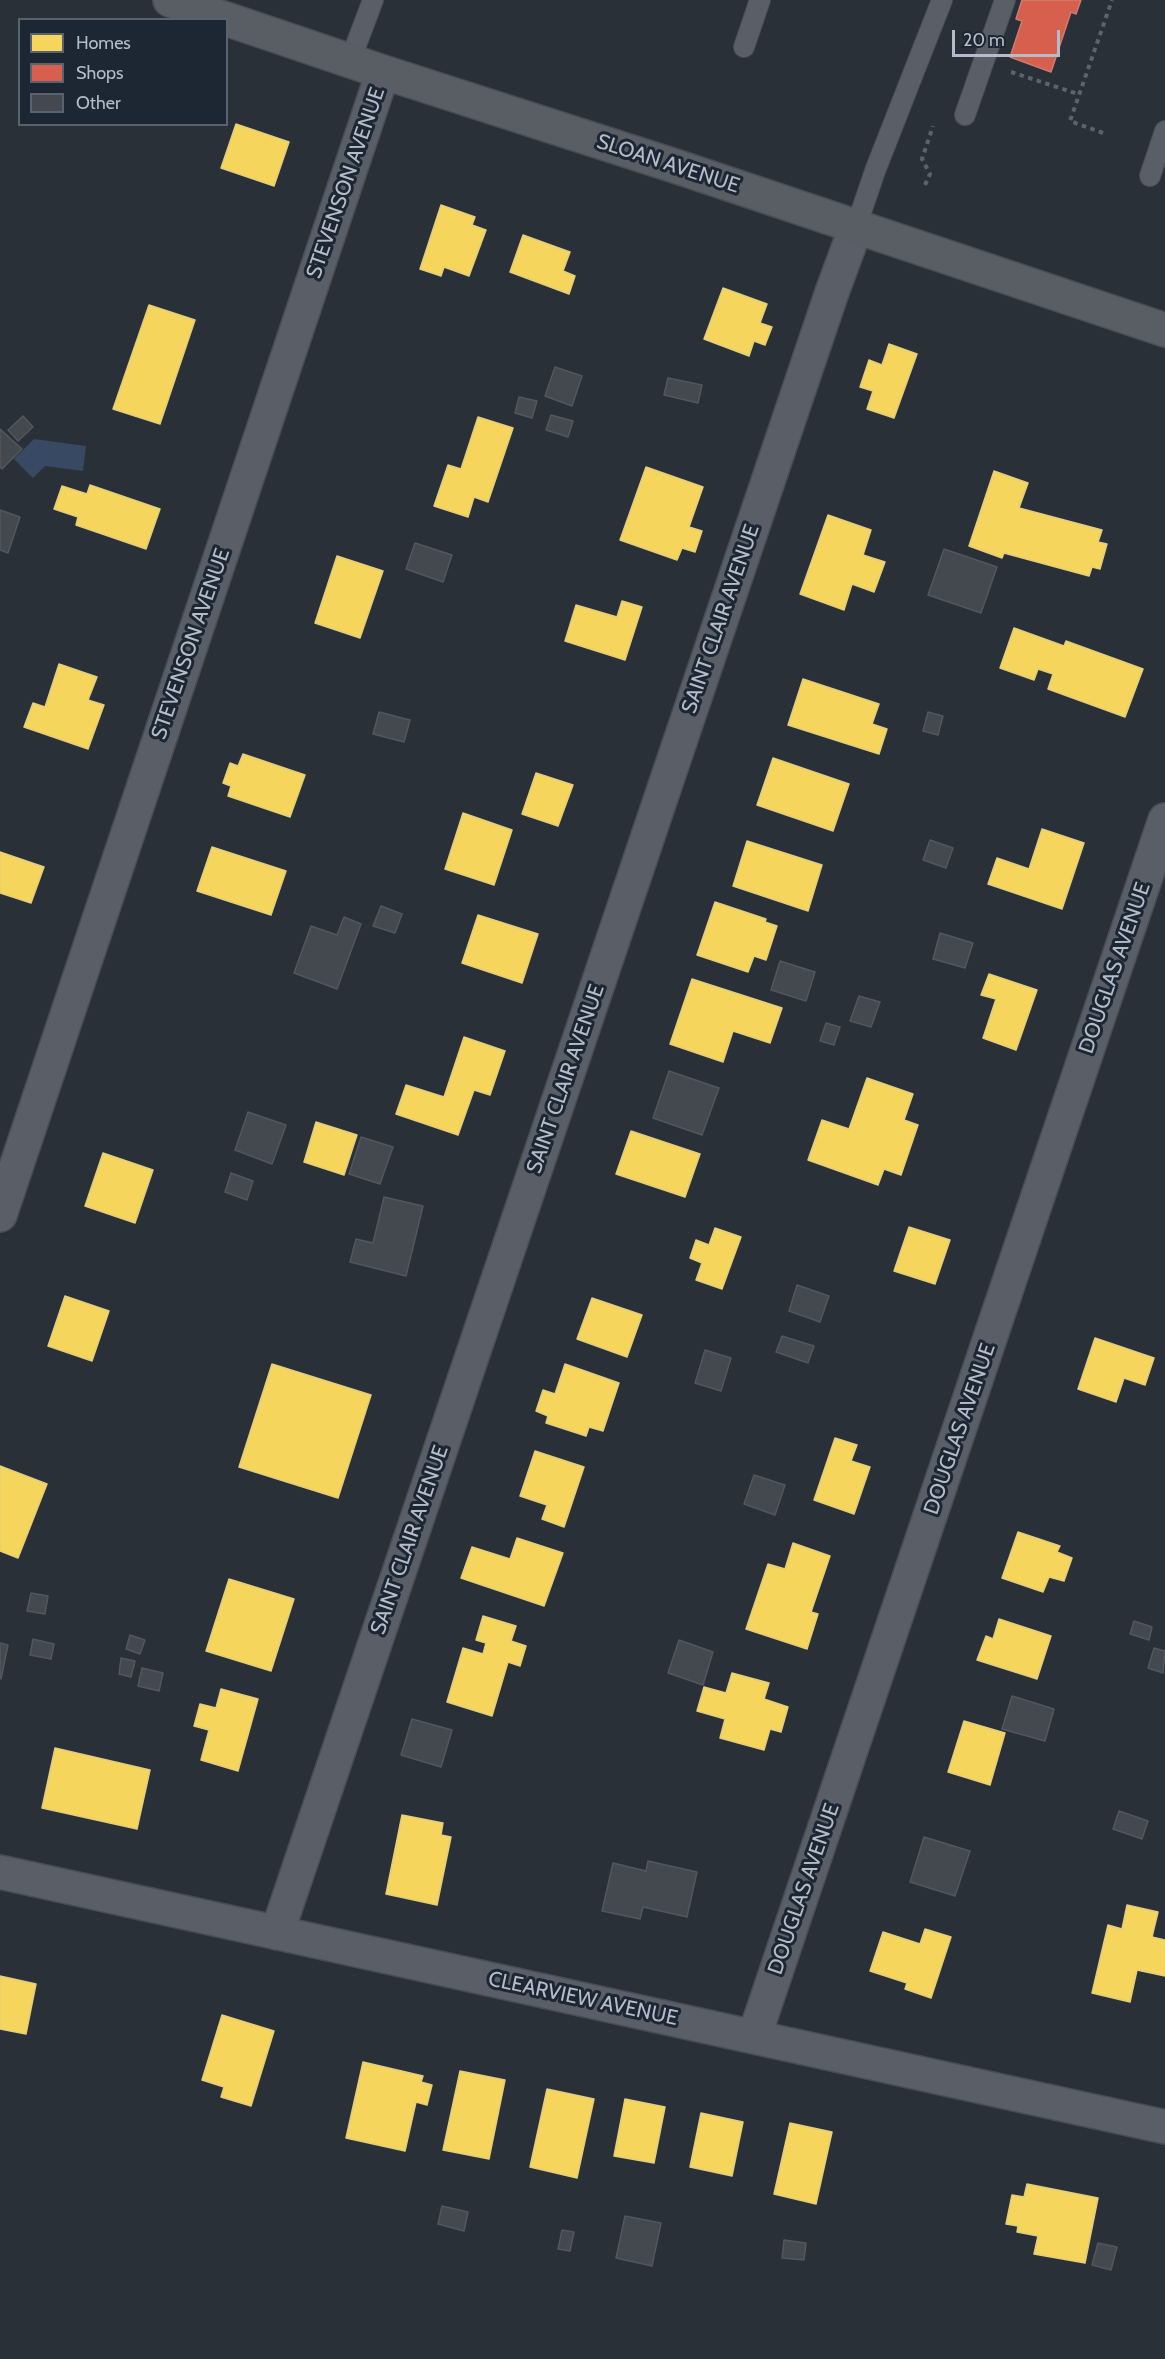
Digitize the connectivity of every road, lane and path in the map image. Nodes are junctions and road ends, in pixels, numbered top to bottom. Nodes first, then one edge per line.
1 (170, 0) edge
2 (373, 0) edge
3 (760, 0) edge
4 (942, 0) edge
5 (1005, 0) edge
6 (1112, 0) edge
7 (223, 18) edge
8 (228, 20) edge
9 (744, 47) dead end
10 (350, 61) junction
11 (1004, 69) dead end
12 (383, 72) junction
13 (1078, 94) junction
14 (965, 115) dead end
15 (933, 126) dead end
16 (1165, 131) edge
17 (1103, 133) dead end
18 (1150, 176) dead end
19 (925, 185) dead end
20 (856, 227) junction
21 (1165, 330) edge
22 (1165, 820) edge
23 (0, 1215) edge
24 (0, 1872) edge
25 (277, 1933) junction
26 (754, 2037) junction
27 (1165, 2127) edge

1 - 7 main road, SLOAN AVENUE
2 - 10 lane
3 - 9 lane
4 - 20 lane
5 - 14 lane
6 - 13 path
8 - 10 main road, SLOAN AVENUE
10 - 12 main road, SLOAN AVENUE
11 - 13 path
12 - 20 main road, SLOAN AVENUE
12 - 23 street, STEVENSON AVENUE
13 - 17 path
15 - 19 path
16 - 18 lane
20 - 21 main road, SLOAN AVENUE
20 - 25 street, SAINT CLAIR AVENUE
22 - 26 street, DOUGLAS AVENUE
24 - 25 street, CLEARVIEW AVENUE
25 - 26 street, CLEARVIEW AVENUE
26 - 27 street, CLEARVIEW AVENUE

